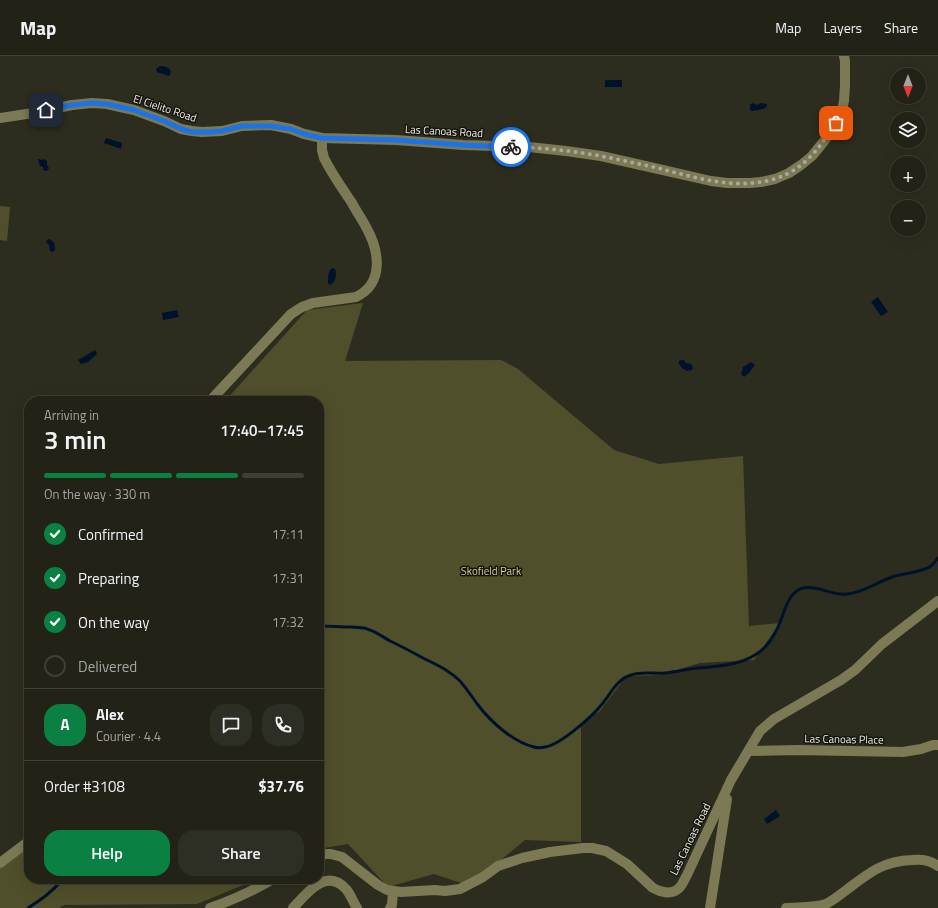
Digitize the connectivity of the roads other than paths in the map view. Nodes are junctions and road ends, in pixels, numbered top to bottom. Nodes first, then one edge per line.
1 (844, 56) edge
2 (0, 118) edge
3 (322, 138) junction
4 (215, 396) edge
5 (938, 601) edge
6 (938, 745) edge
7 (749, 751) junction
8 (728, 787) junction
9 (24, 846) edge
10 (324, 854) edge
11 (0, 863) edge
12 (938, 866) edge
13 (324, 882) edge
14 (264, 884) edge
15 (318, 884) edge
16 (393, 891) junction
17 (210, 908) edge
18 (293, 908) edge
19 (357, 908) edge
20 (390, 908) edge
21 (710, 908) edge
22 (786, 908) edge

1 - 3 street, Las Canoas Road
2 - 3 street, El Cielito Road
3 - 4 street
5 - 7 street, Las Canoas Road
6 - 7 street, Las Canoas Place
7 - 8 street, Las Canoas Road
8 - 16 street, Las Canoas Road
8 - 21 street
9 - 11 street
10 - 16 street, Las Canoas Road
12 - 22 street
13 - 19 street
14 - 17 street
15 - 18 street
16 - 20 street

